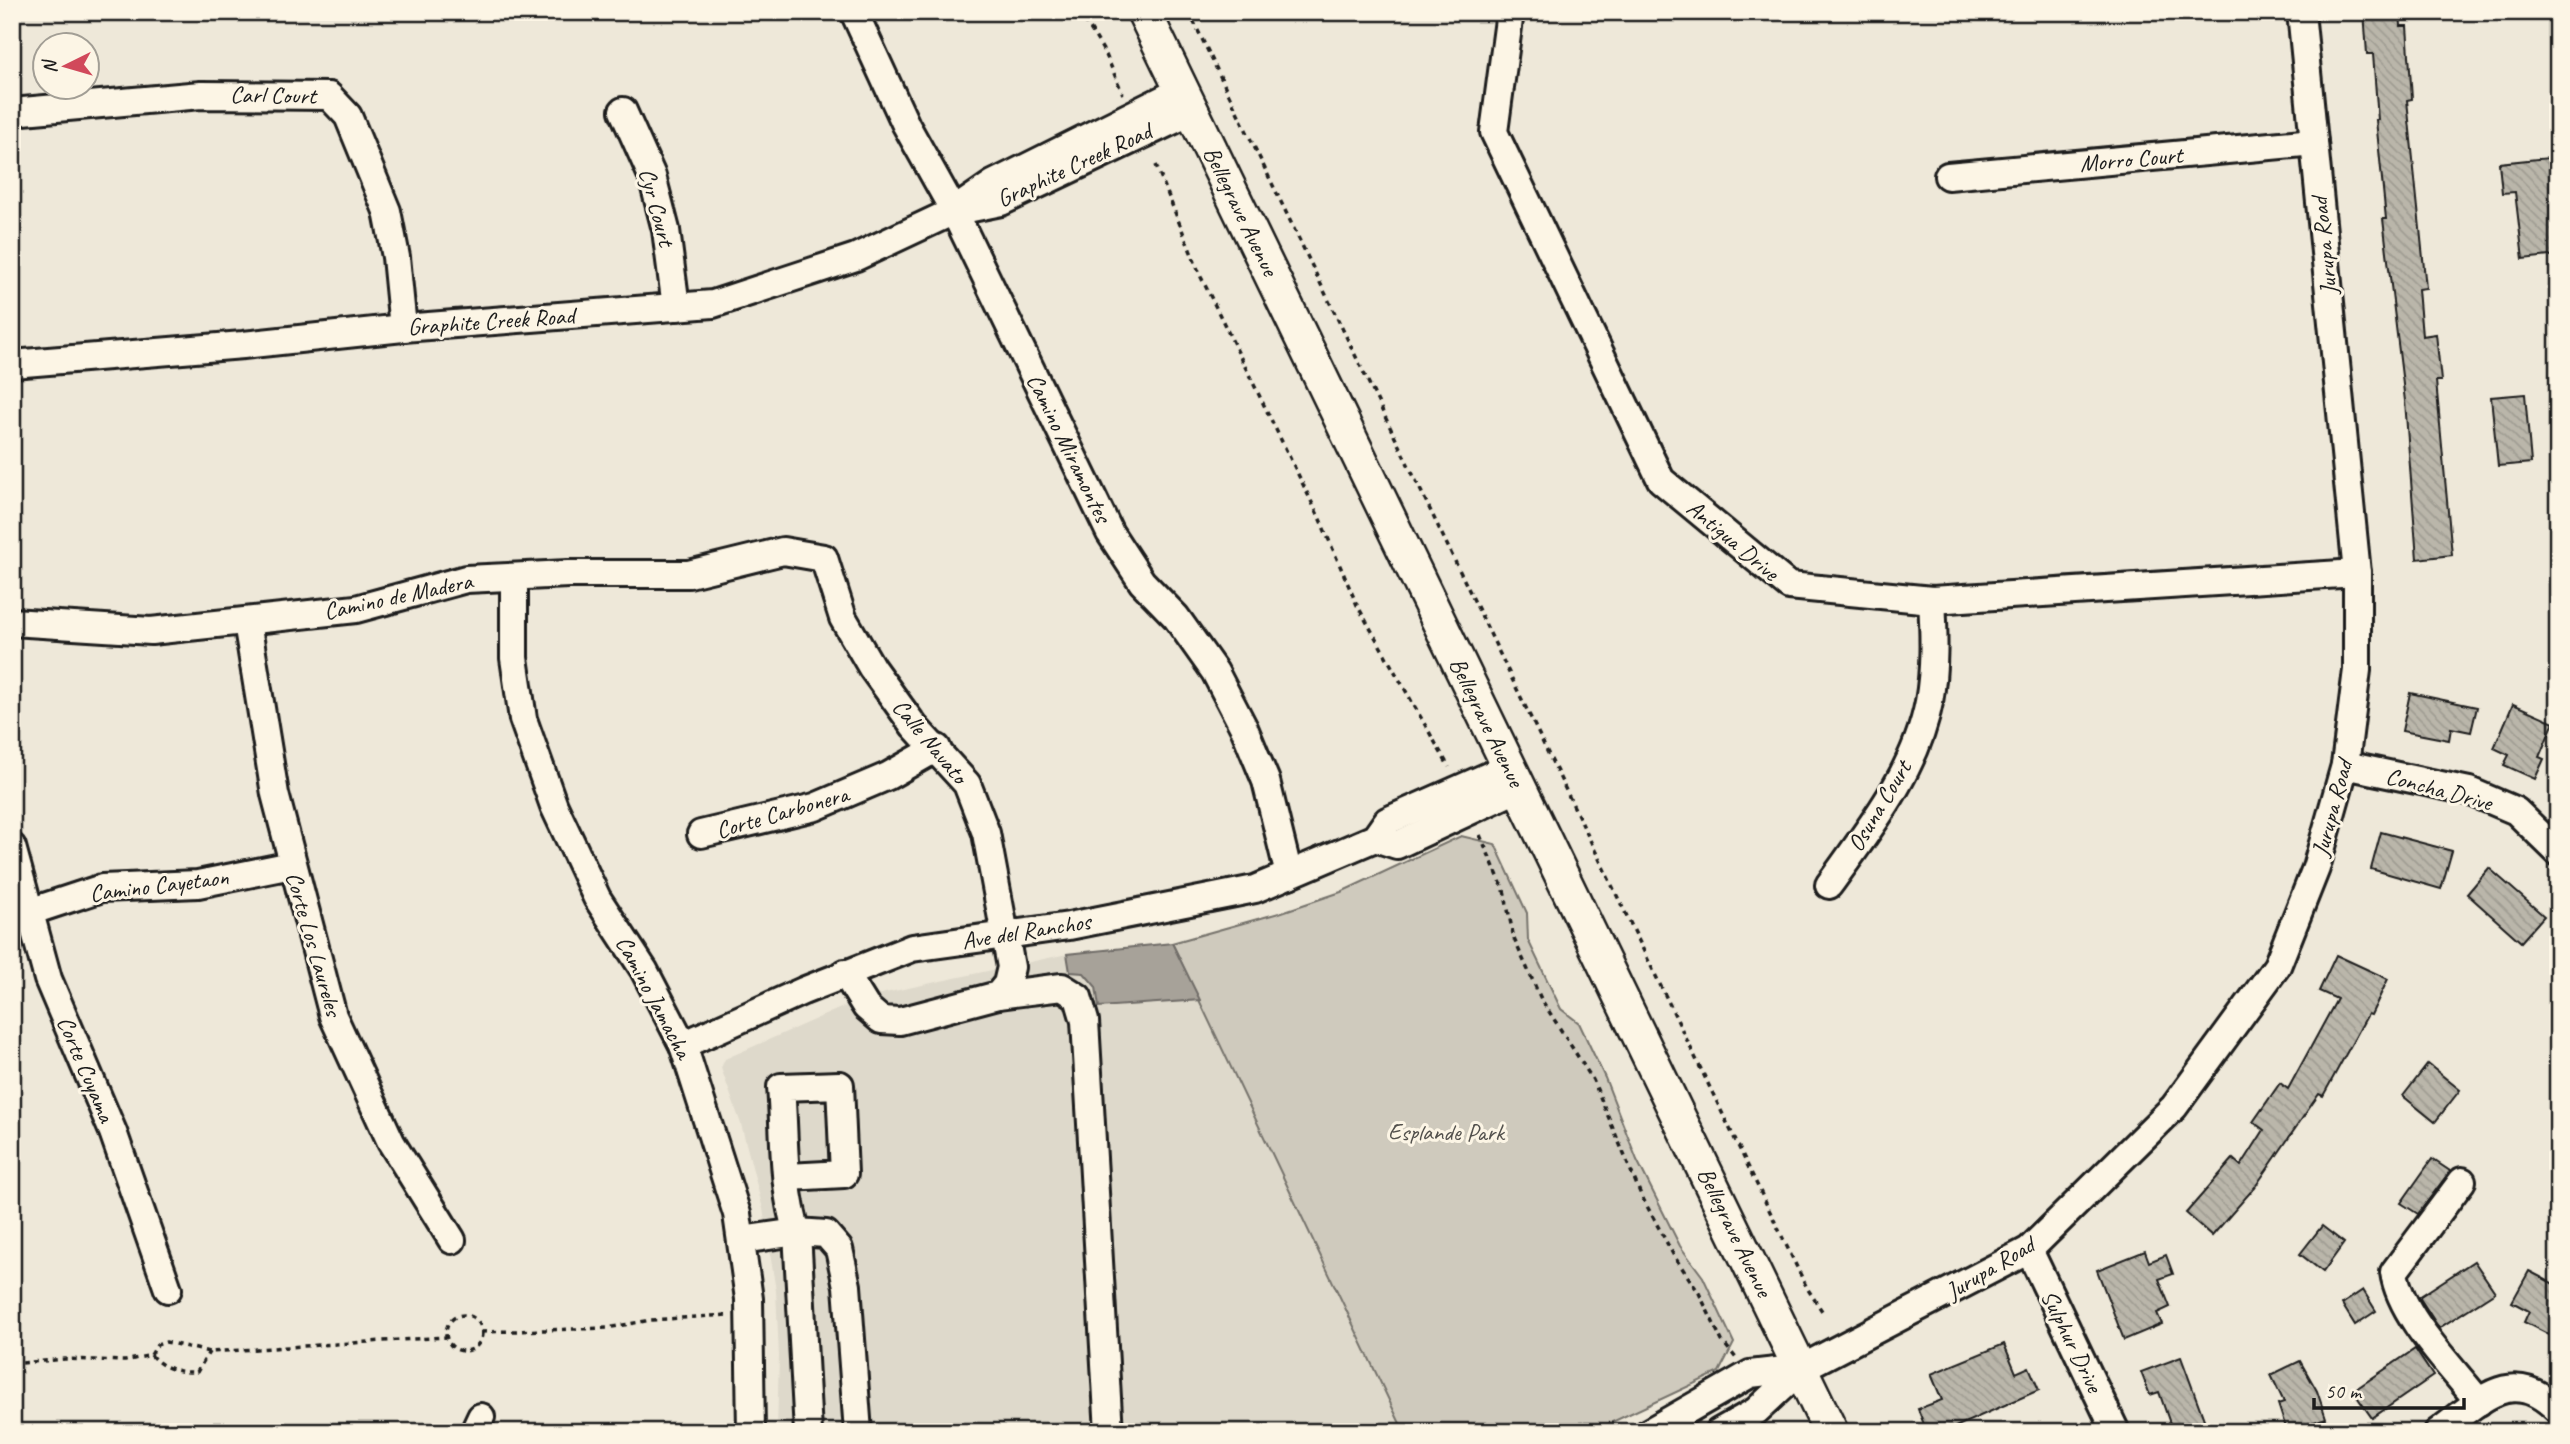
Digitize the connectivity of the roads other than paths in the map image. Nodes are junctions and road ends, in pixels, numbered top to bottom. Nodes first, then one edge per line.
1 (854, 12) edge
2 (1144, 12) edge
3 (2301, 12) edge
4 (1509, 13) edge
5 (1188, 100) junction
6 (623, 111) dead end
7 (12, 113) edge
8 (2314, 142) junction
9 (1948, 176) dead end
10 (954, 211) junction
11 (676, 307) junction
12 (403, 328) junction
13 (12, 364) edge
14 (824, 558) joint
15 (2357, 573) junction
16 (514, 576) junction
17 (1932, 600) junction
18 (12, 622) edge
19 (247, 622) junction
20 (937, 748) junction
21 (2345, 765) junction
22 (1514, 778) junction
23 (701, 834) dead end
24 (12, 847) edge
25 (2558, 852) edge
26 (292, 865) junction
27 (1289, 875) junction
28 (1829, 885) dead end
29 (29, 912) junction
30 (1005, 935) junction
31 (845, 974) junction
32 (998, 995) junction
33 (683, 1045) junction
34 (788, 1177) dead end
35 (2462, 1181) dead end
36 (797, 1232) junction
37 (452, 1240) dead end
38 (741, 1240) junction
39 (2029, 1251) junction
40 (168, 1289) dead end
41 (1802, 1368) junction
42 (2479, 1402) junction
43 (2558, 1410) edge
44 (751, 1432) edge
45 (808, 1432) edge
46 (858, 1432) edge
47 (1110, 1432) edge
48 (1649, 1432) edge
49 (1719, 1432) edge
50 (1831, 1432) edge
51 (2116, 1432) edge
52 (2438, 1432) edge

1 - 10 street, Camino Miramontes
2 - 5 main road, Bellegrave Avenue
3 - 8 street, Jurupa Road
4 - 17 street, Antigua Drive
5 - 10 street, Graphite Creek Road
5 - 22 main road, Bellegrave Avenue
6 - 11 street, Cyr Court
7 - 12 street, Carl Court
8 - 9 street, Morro Court
8 - 15 street, Jurupa Road
10 - 11 street, Graphite Creek Road
10 - 27 street, Camino Miramontes
11 - 12 street, Graphite Creek Road
12 - 13 street, Graphite Creek Road
14 - 16 street, Camino de Madera
14 - 20 street, Calle Navato
15 - 17 street, Antigua Drive
15 - 21 street, Jurupa Road
16 - 19 street, Camino de Madera
16 - 33 street, Camino Jamacha
17 - 28 street, Osuna Court
18 - 19 street, Camino de Madera
19 - 26 street, Corte Los Laureles
20 - 23 street, Corte Carbonera
20 - 30 street, Calle Navato
21 - 25 street, Concha Drive
21 - 39 street, Jurupa Road
22 - 27 street, Ave del Ranchos
22 - 41 main road, Bellegrave Avenue
24 - 29 street, Corte Cuyama
26 - 29 street, Camino Cayetaon
26 - 37 street, Corte Los Laureles
27 - 30 street, Ave del Ranchos
29 - 40 street, Corte Cuyama
30 - 31 street, Ave del Ranchos
30 - 32 street, Calle Navato
31 - 32 street
31 - 33 street, Ave del Ranchos
32 - 47 street
33 - 38 street, Camino Jamacha
34 - 36 street
35 - 42 street
36 - 38 street
36 - 45 street
36 - 46 street
38 - 44 street, Camino Jamacha
39 - 41 street, Jurupa Road
39 - 51 street, Sulphur Drive
41 - 48 street
41 - 49 street
41 - 50 main road, Bellegrave Avenue
42 - 43 street
42 - 52 street

